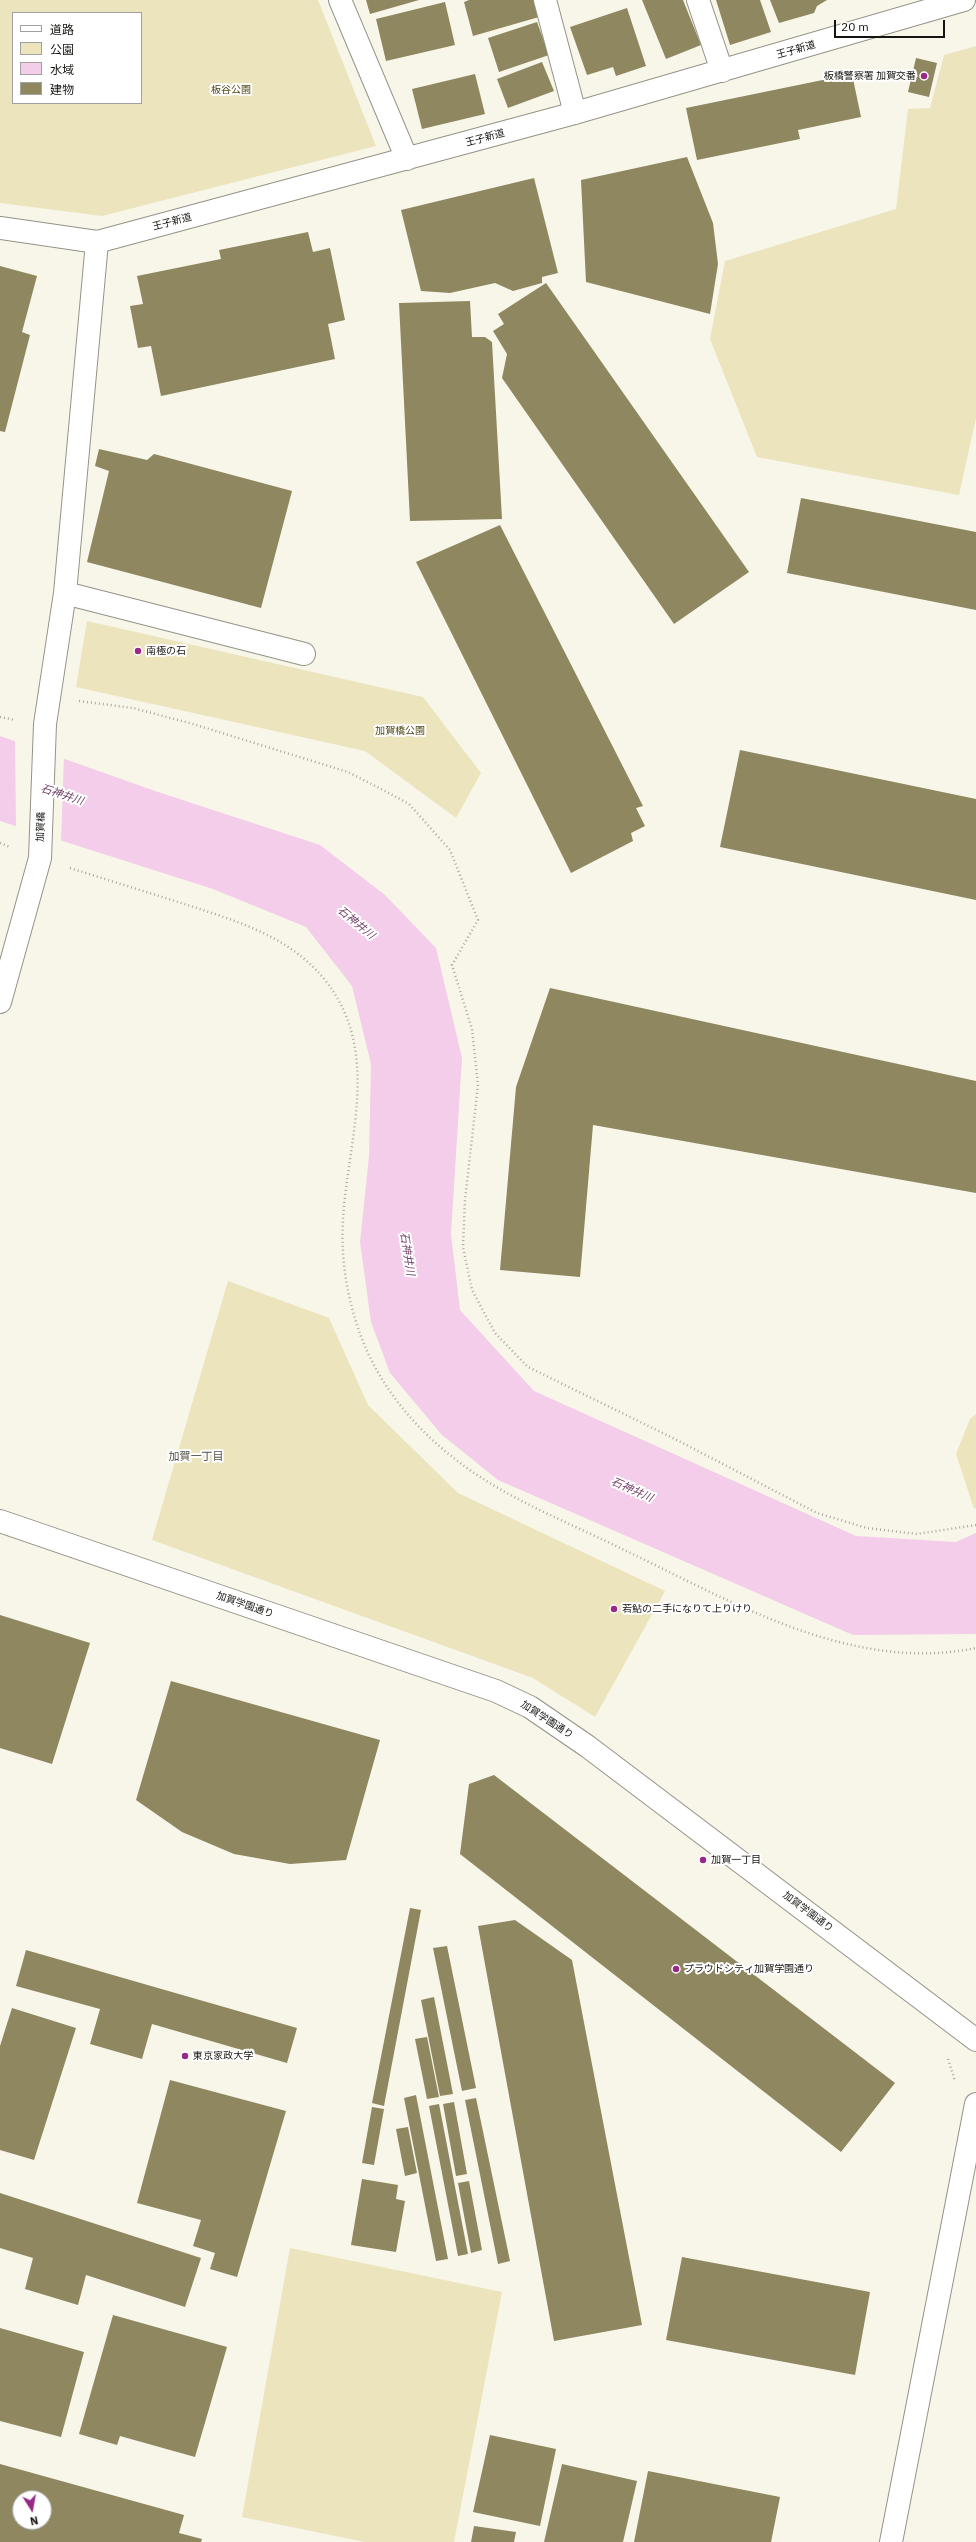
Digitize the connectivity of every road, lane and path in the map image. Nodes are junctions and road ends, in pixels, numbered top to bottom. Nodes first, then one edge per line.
1 (340, 0) edge
2 (545, 0) edge
3 (698, 0) edge
4 (964, 0) edge
5 (722, 71) junction
6 (575, 113) junction
7 (407, 159) junction
8 (0, 228) edge
9 (97, 242) junction
10 (65, 593) junction
11 (304, 654) dead end
12 (49, 696) junction
13 (40, 858) junction
14 (0, 1002) edge
15 (0, 1521) edge
16 (976, 1525) edge
17 (976, 1648) edge
18 (976, 2040) edge
19 (947, 2055) dead end
20 (956, 2083) dead end
21 (976, 2104) edge
22 (891, 2542) edge

1 - 7 street
2 - 6 street
3 - 5 street
4 - 5 street, 王子新道
5 - 6 street, 王子新道
6 - 7 street, 王子新道
7 - 9 street, 王子新道
8 - 9 street, 王子新道
9 - 10 street, 加賀橋
10 - 11 street
10 - 12 street, 加賀橋
12 - 13 street, 加賀橋
12 - 16 path
13 - 14 street, 加賀橋
13 - 17 path
15 - 18 street, 加賀学園通り
19 - 20 path
21 - 22 street

